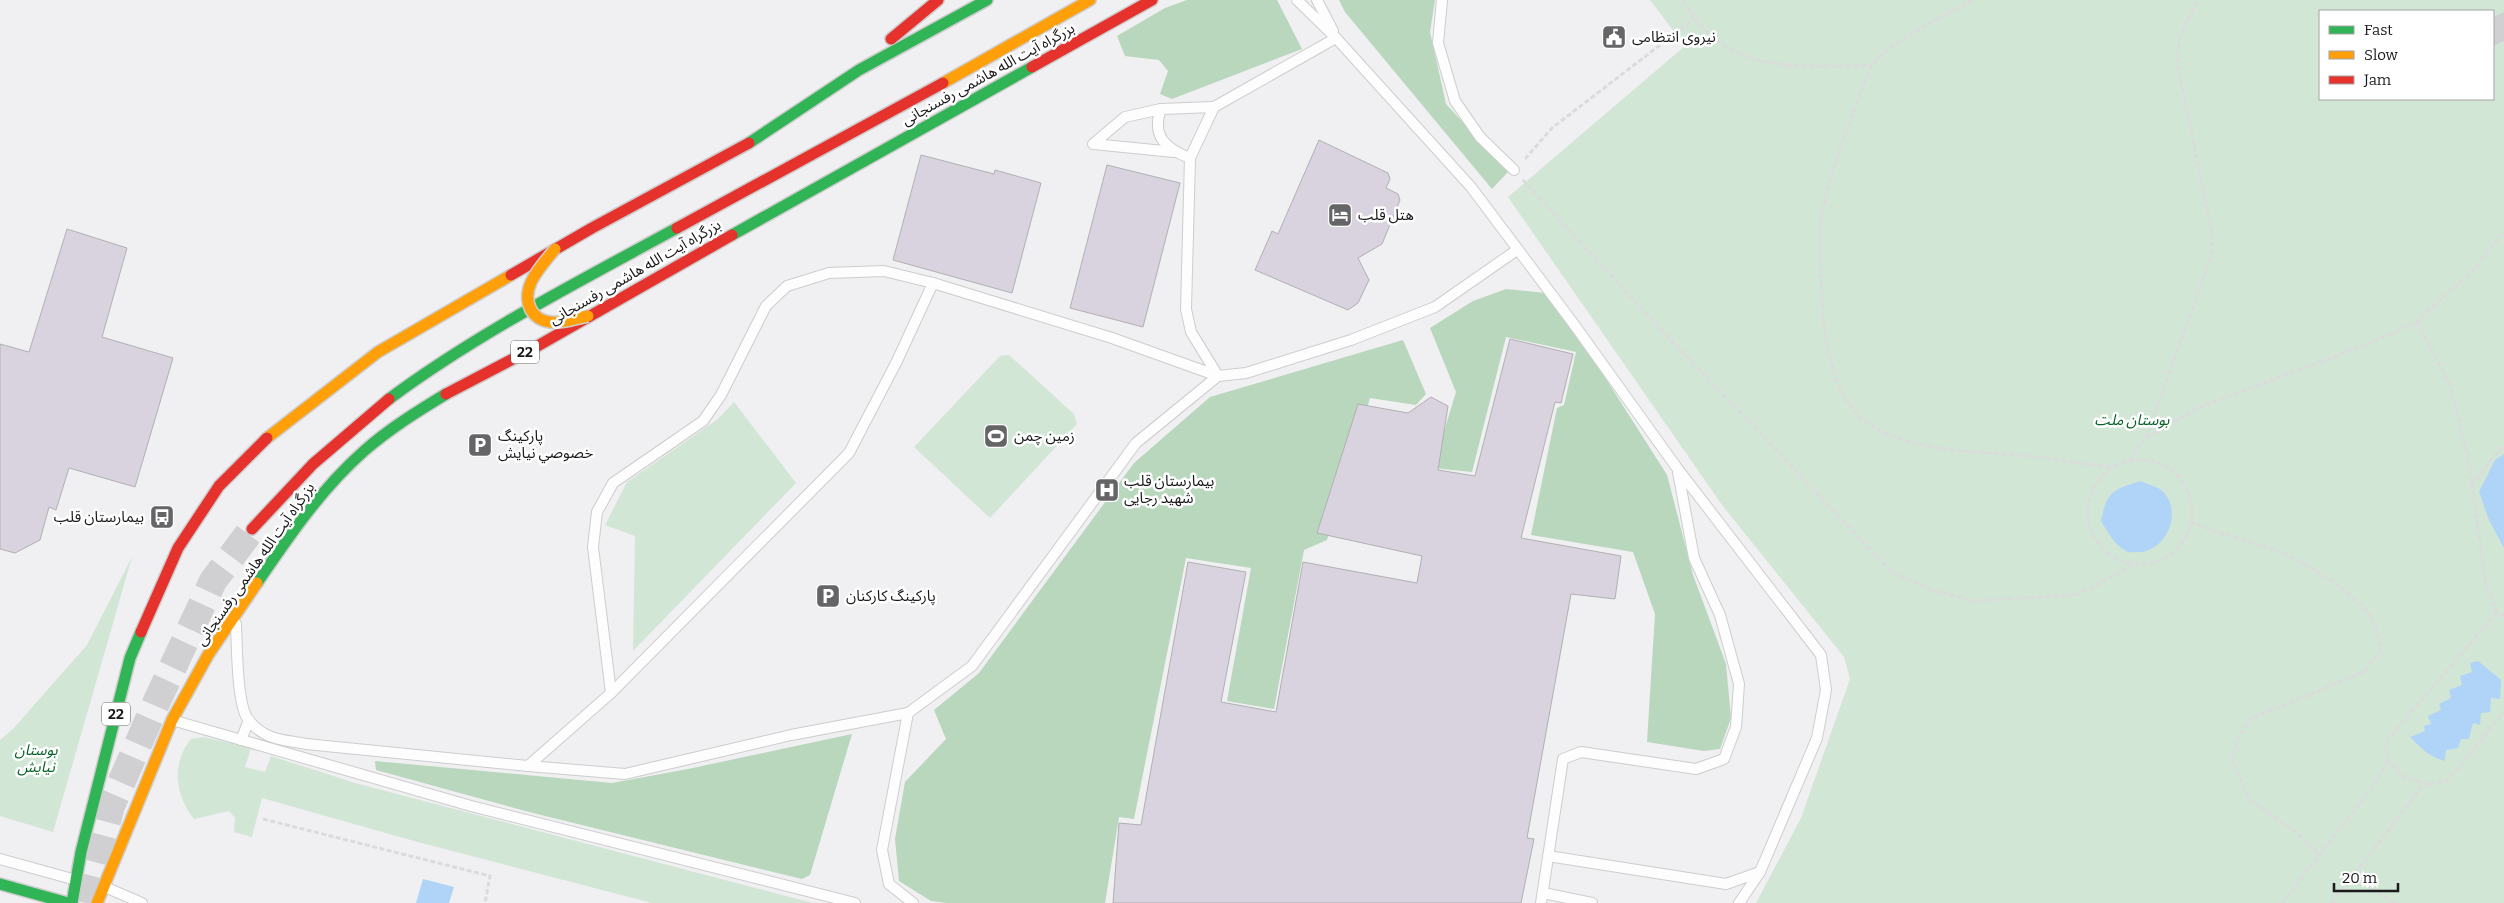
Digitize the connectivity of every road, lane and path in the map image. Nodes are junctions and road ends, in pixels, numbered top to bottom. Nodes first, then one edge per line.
1 (938, 0) edge
2 (987, 0) edge
3 (1090, 0) edge
4 (1152, 0) edge
5 (1297, 0) edge
6 (1317, 0) edge
7 (1442, 0) edge
8 (1683, 0) edge
9 (1972, 0) edge
10 (2199, 0) edge
11 (1694, 20) junction
12 (1336, 38) junction
13 (1872, 65) junction
14 (859, 70) junction
15 (1214, 107) junction
16 (1162, 109) junction
17 (1174, 152) junction
18 (1190, 158) junction
19 (1514, 170) junction
20 (2504, 232) edge
21 (555, 249) junction
22 (1517, 250) junction
23 (933, 283) junction
24 (588, 316) junction
25 (2417, 322) junction
26 (1218, 376) junction
27 (2146, 438) junction
28 (2504, 446) edge
29 (2129, 461) junction
30 (2113, 467) junction
31 (1677, 468) junction
32 (2472, 486) junction
33 (2191, 522) junction
34 (252, 529) tunnel mouth
35 (2134, 565) junction
36 (2497, 612) junction
37 (235, 616) junction
38 (2504, 618) edge
39 (611, 693) junction
40 (2504, 712) edge
41 (908, 713) junction
42 (172, 720) junction
43 (249, 720) junction
44 (241, 740) junction
45 (272, 743) junction
46 (2388, 760) junction
47 (528, 766) junction
48 (2425, 784) junction
49 (263, 819) dead end
50 (2320, 854) junction
51 (1548, 856) junction
52 (0, 859) edge
53 (1760, 872) junction
54 (2353, 876) junction
55 (90, 883) junction
56 (0, 884) edge
57 (1542, 898) edge
58 (70, 903) edge
59 (97, 903) edge
60 (142, 903) edge
61 (485, 903) edge
62 (854, 903) edge
63 (913, 903) edge
64 (1592, 903) edge
65 (1739, 903) edge
66 (2282, 903) edge
67 (2332, 903) edge
68 (2396, 903) edge

1 - 14 main road
2 - 14 main road, بزرگراه آیت الله هاشمی رفسنجانی / 22
3 - 34 main road
4 - 24 main road, بزرگراه آیت الله هاشمی رفسنجانی / 22
5 - 12 lane
6 - 12 lane
7 - 19 lane
8 - 11 path
9 - 13 path
10 - 27 path
11 - 13 path
11 - 19 path
12 - 15 lane
12 - 22 lane
13 - 30 path
14 - 21 main road, بزرگراه آیت الله هاشمی رفسنجانی / 22
15 - 16 lane
15 - 18 lane
16 - 17 lane
16 - 17 lane
17 - 18 lane
18 - 26 lane
19 - 35 path
20 - 25 path
21 - 24 main road, bridge
21 - 55 main road, بزرگراه آیت الله هاشمی رفسنجانی / 22
22 - 26 lane
22 - 31 lane
23 - 26 lane
23 - 39 lane
23 - 39 lane
24 - 37 main road, بزرگراه آیت الله هاشمی رفسنجانی / 22
25 - 27 path
25 - 32 path
26 - 41 lane
27 - 29 path
28 - 32 path
29 - 30 path
29 - 33 path
30 - 35 path
31 - 51 lane
31 - 53 lane
32 - 36 path
33 - 35 path
33 - 50 path
36 - 38 path
36 - 46 path
37 - 42 main road, بزرگراه آیت الله هاشمی رفسنجانی / 22
37 - 43 lane
39 - 47 lane
40 - 48 path
41 - 47 lane
41 - 63 lane
42 - 44 lane
42 - 55 main road, بزرگراه آیت الله هاشمی رفسنجانی / 22
43 - 44 lane
43 - 45 lane
44 - 45 lane
45 - 47 lane
45 - 62 lane
46 - 48 path
46 - 50 path
48 - 54 path
49 - 61 path
50 - 66 path
51 - 53 lane
51 - 57 lane
52 - 55 lane
53 - 65 lane
54 - 67 path
54 - 68 path
55 - 58 main road, بزرگراه آیت الله هاشمی رفسنجانی / 22
55 - 59 main road, بزرگراه آیت الله هاشمی رفسنجانی / 22
55 - 60 lane
56 - 58 main road
57 - 64 lane

